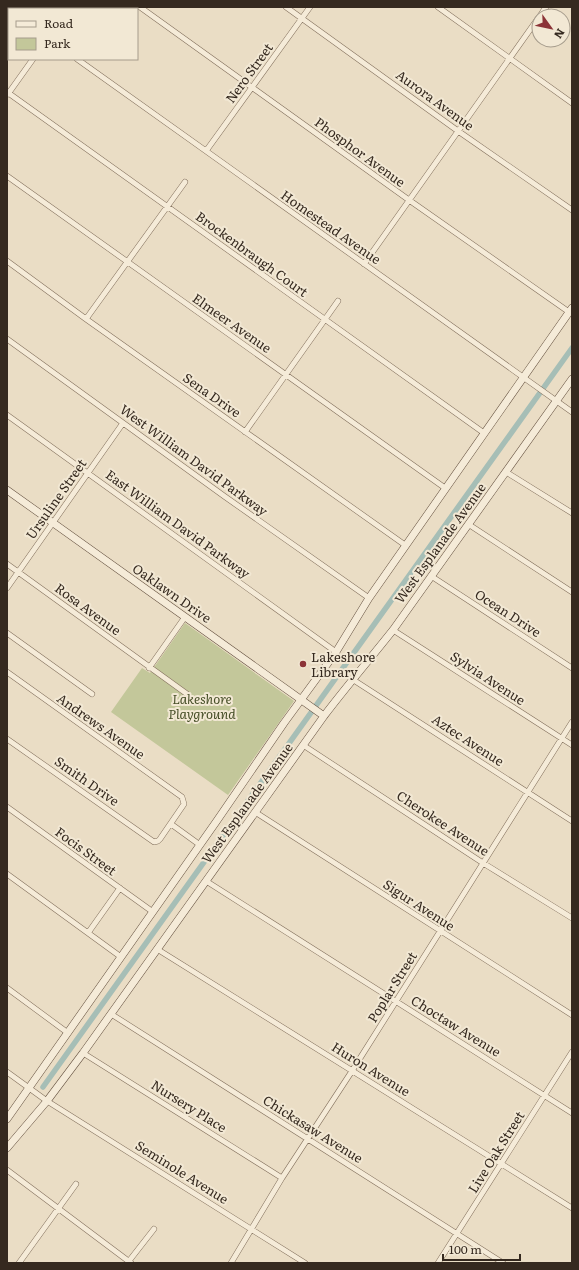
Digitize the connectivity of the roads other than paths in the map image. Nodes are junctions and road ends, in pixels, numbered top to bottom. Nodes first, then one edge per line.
1 (140, 7) edge
2 (286, 7) edge
3 (310, 7) edge
4 (438, 7) edge
5 (302, 18) junction
6 (531, 28) edge
7 (510, 58) junction
8 (32, 60) edge
9 (78, 60) edge
10 (252, 87) junction
11 (8, 94) edge
12 (572, 103) edge
13 (458, 131) junction
14 (206, 152) junction
15 (7, 176) edge
16 (185, 182) dead end
17 (409, 200) junction
18 (167, 206) junction
19 (572, 210) edge
20 (7, 261) edge
21 (127, 262) junction
22 (364, 264) junction
23 (338, 301) dead end
24 (571, 310) edge
25 (86, 319) junction
26 (324, 320) junction
27 (7, 339) edge
28 (286, 374) junction
29 (524, 378) junction
30 (572, 379) edge
31 (556, 401) junction
32 (572, 412) edge
33 (7, 415) edge
34 (123, 423) junction
35 (245, 432) junction
36 (484, 433) junction
37 (506, 472) junction
38 (88, 473) junction
39 (445, 488) junction
40 (7, 490) edge
41 (572, 513) edge
42 (52, 523) junction
43 (468, 524) junction
44 (405, 545) junction
45 (7, 564) edge
46 (18, 572) junction
47 (431, 576) junction
48 (7, 588) edge
49 (572, 592) edge
50 (369, 598) junction
51 (185, 617) junction
52 (393, 630) junction
53 (7, 633) edge
54 (336, 652) junction
55 (149, 668) junction
56 (572, 668) edge
57 (7, 672) edge
58 (352, 678) junction
59 (92, 694) dead end
60 (187, 694) dead end
61 (304, 702) junction
62 (322, 715) junction
63 (572, 722) edge
64 (7, 739) edge
65 (562, 739) junction
66 (303, 745) junction
67 (572, 745) edge
68 (528, 792) junction
69 (7, 807) edge
70 (255, 812) junction
71 (572, 820) edge
72 (171, 824) junction
73 (200, 845) junction
74 (483, 863) junction
75 (7, 874) edge
76 (206, 881) junction
77 (120, 888) junction
78 (153, 912) junction
79 (572, 918) edge
80 (440, 931) junction
81 (88, 933) junction
82 (157, 949) junction
83 (120, 957) junction
84 (7, 988) edge
85 (396, 1001) junction
86 (111, 1014) junction
87 (572, 1015) edge
88 (68, 1033) junction
89 (572, 1052) edge
90 (83, 1053) junction
91 (352, 1071) junction
92 (7, 1072) edge
93 (29, 1089) junction
94 (544, 1096) junction
95 (47, 1101) junction
96 (572, 1113) edge
97 (7, 1119) edge
98 (308, 1139) junction
99 (7, 1148) edge
100 (501, 1164) junction
101 (7, 1170) edge
102 (282, 1178) junction
103 (76, 1184) dead end
104 (572, 1208) edge
105 (59, 1209) junction
106 (252, 1229) junction
107 (154, 1230) dead end
108 (457, 1234) junction
109 (130, 1262) edge
110 (19, 1263) edge
111 (231, 1263) edge
112 (305, 1263) edge
113 (438, 1263) edge
114 (503, 1263) edge

1 - 10 street, Phosphor Avenue
2 - 5 street, Aurora Avenue
3 - 5 street, Nero Street
4 - 7 street
5 - 10 street, Nero Street
5 - 13 street, Aurora Avenue
6 - 7 street
7 - 12 street
7 - 13 street
8 - 11 street
9 - 14 street, Homestead Avenue
10 - 14 street, Nero Street
10 - 17 street, Phosphor Avenue
11 - 18 street, Brockenbraugh Court
13 - 17 street
13 - 19 street, Aurora Avenue
14 - 22 street, Homestead Avenue
15 - 21 street, Elmeer Avenue
16 - 18 street
17 - 22 street
17 - 24 street, Phosphor Avenue
18 - 21 street
18 - 26 street, Brockenbraugh Court
20 - 25 street, Sena Drive
21 - 25 street
21 - 28 street, Elmeer Avenue
22 - 29 street, Homestead Avenue
23 - 26 street
24 - 29 main road, West Esplanade Avenue
25 - 35 street, Sena Drive
26 - 28 street
26 - 36 street, Brockenbraugh Court
27 - 34 street, West William David Parkway
28 - 35 street
28 - 39 street, Elmeer Avenue
29 - 31 street, Homestead Avenue
29 - 36 main road, West Esplanade Avenue
30 - 31 main road, West Esplanade Avenue
31 - 32 street, Homestead Avenue
31 - 37 main road, West Esplanade Avenue
33 - 38 street, East William David Parkway
34 - 38 street, Ursuline Street
34 - 50 street, West William David Parkway
35 - 44 street, Sena Drive
36 - 39 main road, West Esplanade Avenue
37 - 41 street
37 - 43 main road, West Esplanade Avenue
38 - 42 street, Ursuline Street
38 - 54 street, East William David Parkway
39 - 44 main road, West Esplanade Avenue
40 - 42 main road, Oaklawn Drive
42 - 46 street, Ursuline Street
42 - 51 main road, Oaklawn Drive
43 - 47 main road, West Esplanade Avenue
43 - 49 street
44 - 50 main road, West Esplanade Avenue
45 - 46 street, Rosa Avenue
46 - 48 street, Ursuline Street
46 - 55 street, Rosa Avenue
47 - 52 main road, West Esplanade Avenue
47 - 56 street, Ocean Drive
50 - 54 main road, West Esplanade Avenue
51 - 55 street
51 - 61 main road, Oaklawn Drive
52 - 58 main road, West Esplanade Avenue
52 - 65 street, Sylvia Avenue
53 - 59 street
54 - 61 main road, West Esplanade Avenue
55 - 60 street, Rosa Avenue
57 - 72 street, Andrews Avenue
58 - 62 main road, West Esplanade Avenue
58 - 68 street, Aztec Avenue
61 - 62 main road, Oaklawn Drive
61 - 73 main road, West Esplanade Avenue
62 - 66 main road, West Esplanade Avenue
63 - 65 street, Poplar Street
64 - 72 street, Smith Drive
65 - 67 street, Sylvia Avenue
65 - 68 street, Poplar Street
66 - 70 main road, West Esplanade Avenue
66 - 74 street, Cherokee Avenue
68 - 71 street, Aztec Avenue
68 - 74 street, Poplar Street
69 - 77 street, Focis Street
70 - 76 main road, West Esplanade Avenue
70 - 80 street, Sigur Avenue
72 - 73 street
73 - 78 main road, West Esplanade Avenue
74 - 79 street, Cherokee Avenue
74 - 80 street, Poplar Street
75 - 81 street
76 - 82 main road, West Esplanade Avenue
76 - 85 street, Choctaw Avenue
77 - 78 street, Focis Street
77 - 81 street
78 - 83 main road, West Esplanade Avenue
80 - 85 street, Poplar Street
80 - 87 street, Sigur Avenue
81 - 83 street
82 - 86 main road, West Esplanade Avenue
82 - 91 street, Huron Avenue
83 - 88 main road, West Esplanade Avenue
84 - 88 street
85 - 91 street, Poplar Street
85 - 94 street, Choctaw Avenue
86 - 90 main road, West Esplanade Avenue
86 - 98 street, Chickasaw Avenue
88 - 93 main road, West Esplanade Avenue
89 - 94 street, Live Oak Street
90 - 95 main road, West Esplanade Avenue
90 - 102 street, Nursery Place
91 - 98 street, Poplar Street
91 - 100 street, Huron Avenue
92 - 93 street, Seminole Avenue
93 - 95 street, Seminole Avenue
93 - 97 main road, West Esplanade Avenue
94 - 96 street, Choctaw Avenue
94 - 100 street, Live Oak Street
95 - 99 main road, West Esplanade Avenue
95 - 106 street, Seminole Avenue
98 - 102 street, Poplar Street
98 - 108 street, Chickasaw Avenue
100 - 104 street, Huron Avenue
100 - 108 street, Live Oak Street
101 - 105 street
102 - 106 street, Poplar Street
103 - 105 street
105 - 109 street
105 - 110 street
106 - 111 street, Poplar Street
106 - 112 street, Seminole Avenue
107 - 109 street
108 - 113 street, Live Oak Street
108 - 114 street, Chickasaw Avenue

